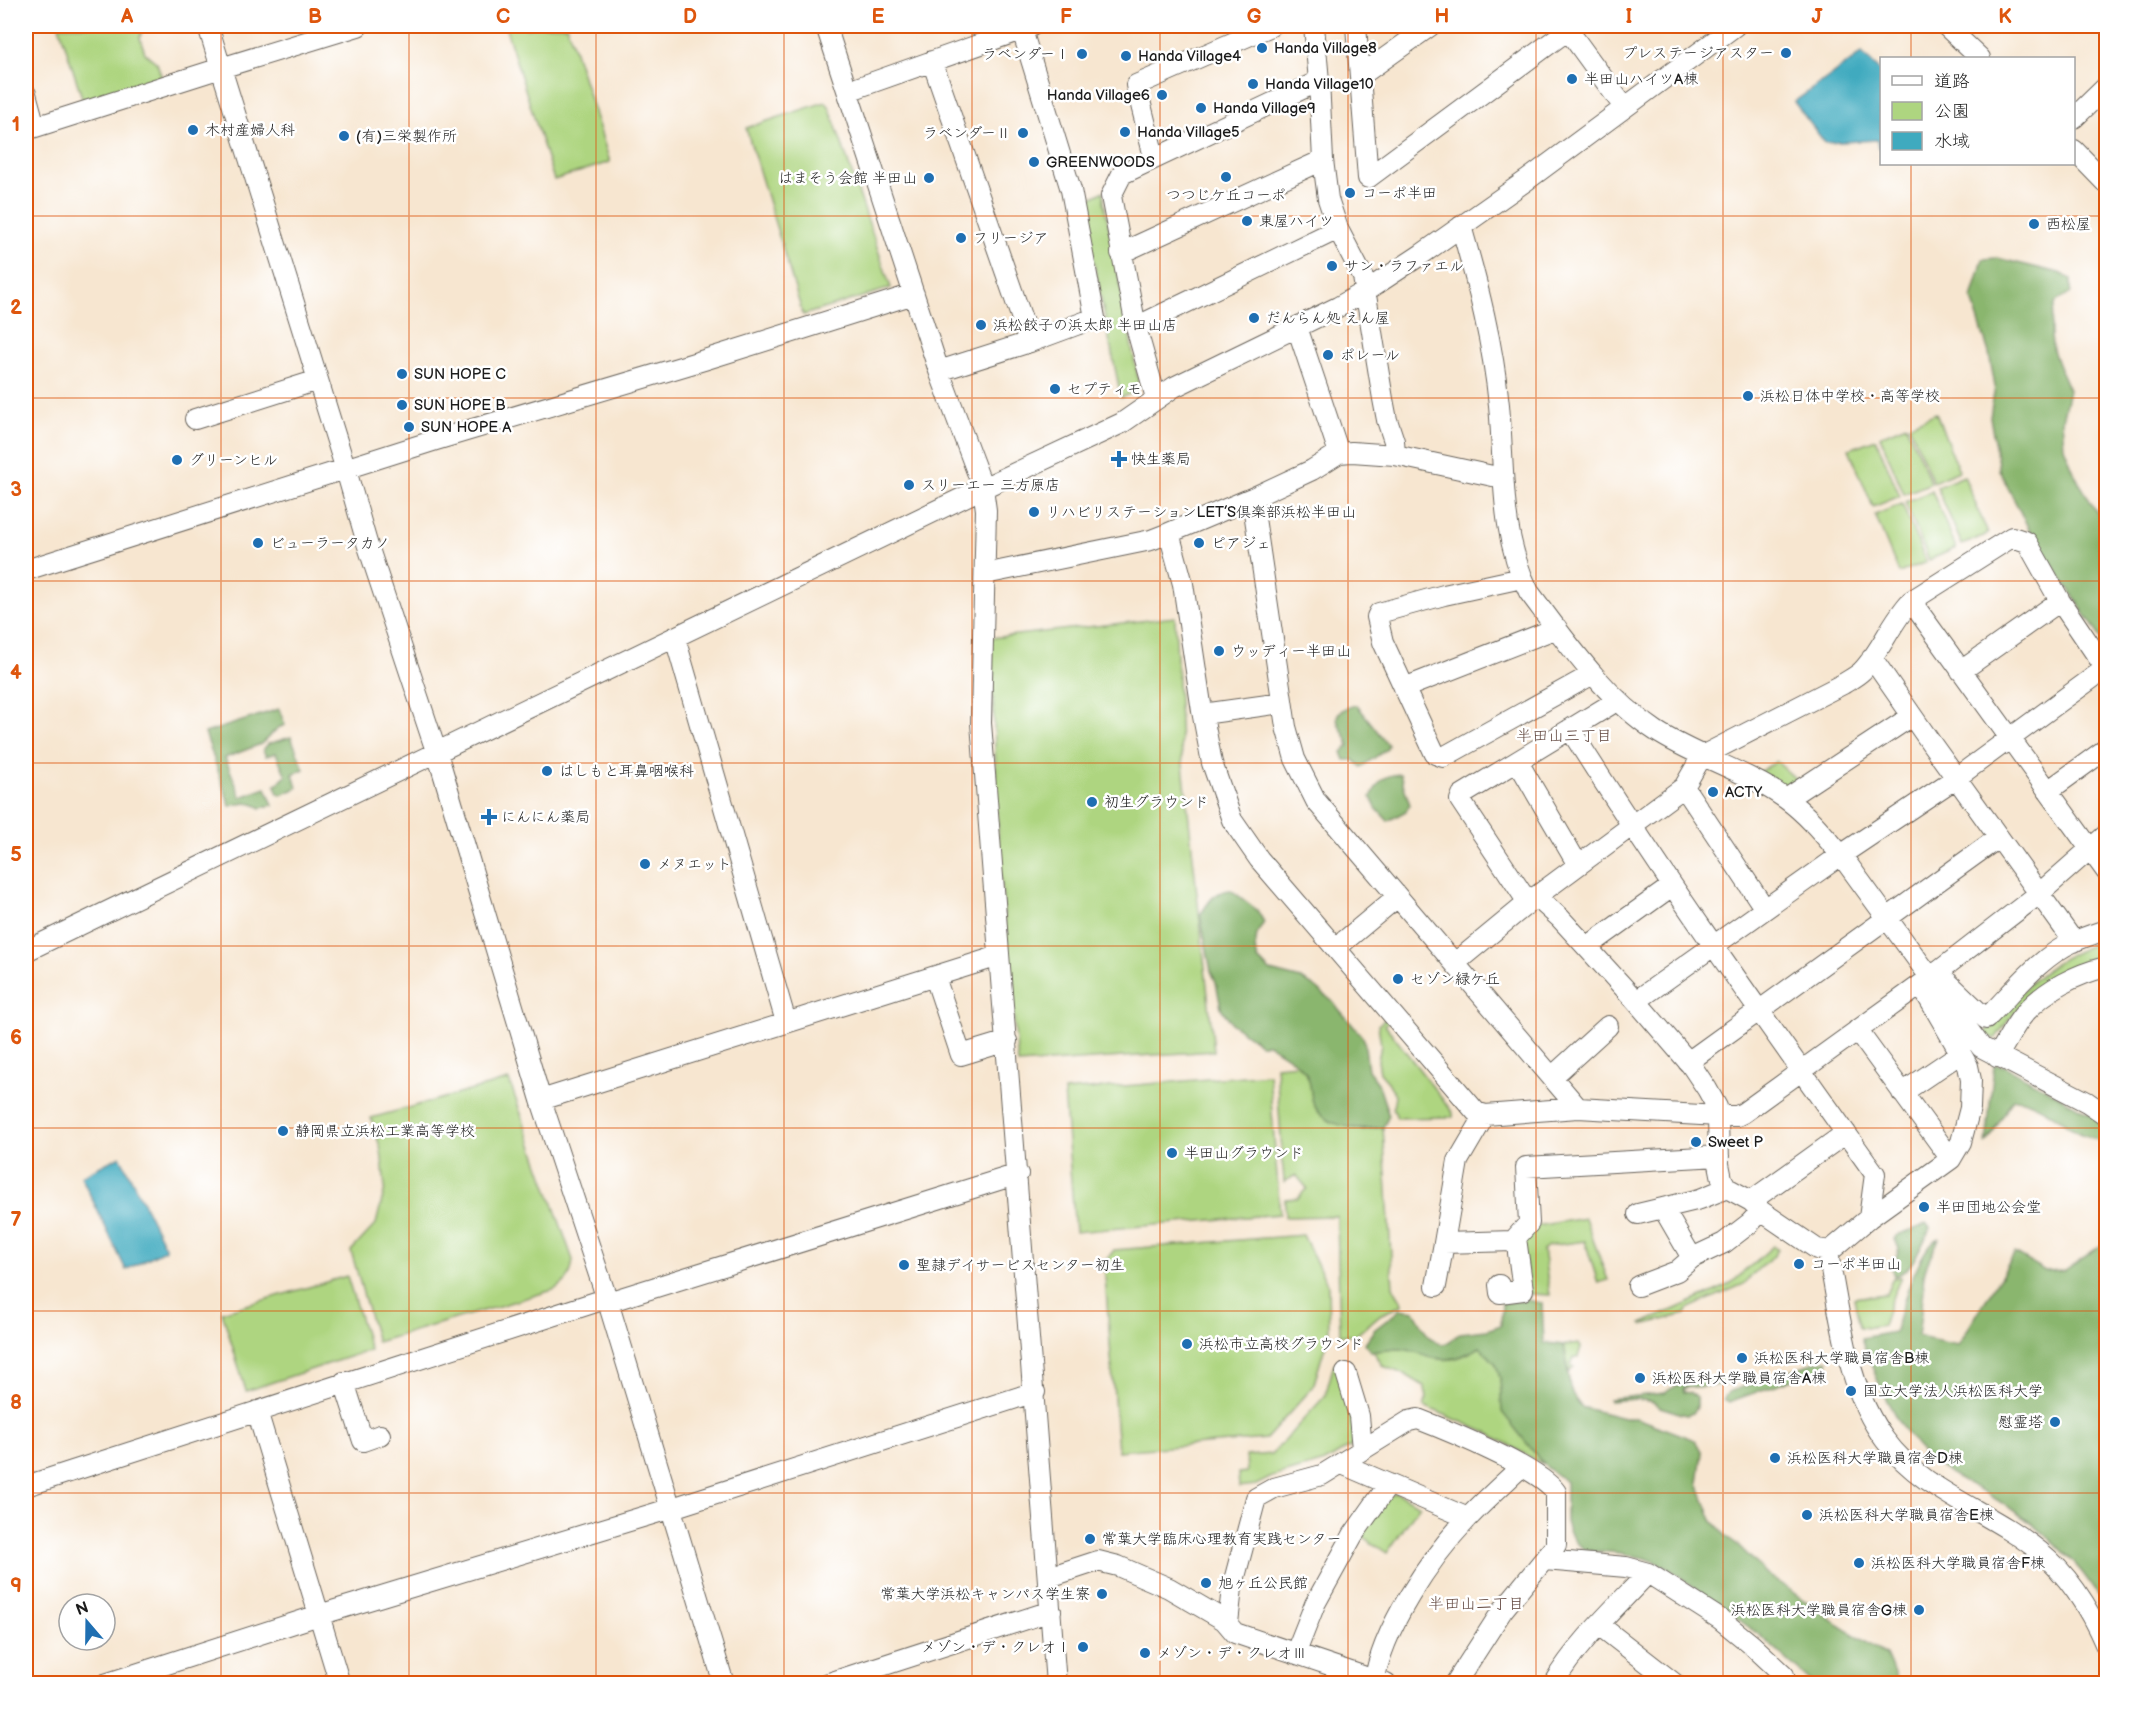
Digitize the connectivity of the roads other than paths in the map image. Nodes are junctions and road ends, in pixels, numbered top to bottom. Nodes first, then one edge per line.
1 (208, 26) edge
2 (358, 26) edge
3 (826, 26) edge
4 (1271, 26) edge
5 (1314, 26) edge
6 (1356, 26) edge
7 (1430, 26) edge
8 (1735, 26) edge
9 (1947, 26) edge
10 (1569, 27) edge
11 (1028, 28) edge
12 (1979, 57) edge
13 (932, 61) junction
14 (221, 68) junction
15 (1360, 76) junction
16 (1319, 81) junction
17 (2106, 87) edge
18 (848, 91) junction
19 (26, 94) edge
20 (1624, 107) junction
21 (2075, 116) edge
22 (31, 128) edge
23 (2075, 152) edge
24 (1154, 157) junction
25 (1323, 160) junction
26 (2106, 183) edge
27 (1461, 226) junction
28 (1338, 229) junction
29 (1121, 253) junction
30 (1366, 291) junction
31 (914, 294) junction
32 (1136, 327) junction
33 (1297, 327) junction
34 (1030, 342) junction
35 (939, 371) junction
36 (318, 380) junction
37 (1156, 398) junction
38 (195, 418) dead end
39 (1339, 453) junction
40 (1395, 455) junction
41 (346, 470) junction
42 (1502, 478) junction
43 (983, 488) junction
44 (1252, 498) junction
45 (1169, 533) junction
46 (26, 570) edge
47 (984, 574) junction
48 (1522, 578) junction
49 (1911, 601) junction
50 (2060, 601) junction
51 (1557, 628) junction
52 (675, 638) junction
53 (1872, 658) junction
54 (2106, 669) edge
55 (1961, 670) junction
56 (1593, 674) junction
57 (1404, 688) junction
58 (1618, 699) junction
59 (1282, 703) junction
60 (1203, 714) junction
61 (1912, 716) junction
62 (1570, 729) junction
63 (2010, 737) junction
64 (2106, 749) edge
65 (436, 752) junction
66 (1702, 756) junction
67 (1518, 762) junction
68 (1956, 778) junction
69 (1684, 787) junction
70 (2048, 791) junction
71 (1786, 799) junction
72 (1631, 826) junction
73 (2106, 835) edge
74 (1998, 838) junction
75 (2090, 848) junction
76 (1841, 855) junction
77 (1578, 865) junction
78 (2106, 871) edge
79 (1672, 886) junction
80 (2040, 892) junction
81 (1397, 897) junction
82 (1534, 898) junction
83 (1765, 909) junction
84 (1887, 919) junction
85 (2106, 930) edge
86 (2074, 942) junction
87 (1587, 947) junction
88 (1713, 947) junction
89 (1336, 948) junction
90 (26, 951) edge
91 (999, 956) junction
92 (1455, 963) junction
93 (2106, 967) edge
94 (935, 977) junction
95 (1929, 978) junction
96 (1636, 1001) junction
97 (1759, 1011) junction
98 (786, 1022) junction
99 (1608, 1026) dead end
100 (1857, 1030) junction
101 (1007, 1041) junction
102 (1961, 1053) junction
103 (1997, 1057) junction
104 (1688, 1062) junction
105 (1802, 1070) junction
106 (1552, 1077) junction
107 (1902, 1093) junction
108 (542, 1100) junction
109 (1578, 1108) junction
110 (1485, 1115) junction
111 (2106, 1115) edge
112 (1718, 1116) junction
113 (1846, 1133) junction
114 (1719, 1156) junction
115 (1951, 1159) junction
116 (1018, 1174) junction
117 (1727, 1188) junction
118 (1756, 1206) junction
119 (1663, 1208) junction
120 (1638, 1214) dead end
121 (1869, 1218) junction
122 (1516, 1238) junction
123 (1444, 1243) junction
124 (1830, 1251) junction
125 (1692, 1258) junction
126 (1499, 1285) dead end
127 (1436, 1286) dead end
128 (1649, 1286) dead end
129 (608, 1302) junction
130 (1346, 1373) dead end
131 (345, 1382) junction
132 (1035, 1392) junction
133 (257, 1411) junction
134 (380, 1436) dead end
135 (1362, 1449) junction
136 (1342, 1464) junction
137 (1521, 1467) junction
138 (1389, 1484) junction
139 (26, 1486) edge
140 (669, 1509) junction
141 (1468, 1518) junction
142 (1545, 1560) junction
143 (1648, 1573) junction
144 (1049, 1577) junction
145 (1051, 1611) junction
146 (319, 1616) junction
147 (1228, 1623) junction
148 (1599, 1625) junction
149 (2106, 1646) edge
150 (1296, 1652) junction
151 (1785, 1681) edge
152 (105, 1683) edge
153 (340, 1683) edge
154 (724, 1683) edge
155 (826, 1683) edge
156 (1056, 1683) edge
157 (1352, 1683) edge
158 (1378, 1683) edge
159 (1455, 1683) edge
160 (1554, 1683) edge
161 (1675, 1683) edge

1 - 14 street
2 - 14 street
3 - 18 street
4 - 24 street
5 - 16 street
6 - 15 street
7 - 15 street
8 - 20 street
9 - 12 street
10 - 15 street
10 - 20 street
11 - 13 street
11 - 34 street
13 - 18 street
13 - 34 street
14 - 22 street
14 - 36 street
16 - 24 street
16 - 25 street
17 - 21 street
18 - 31 street
19 - 22 street
20 - 27 street
23 - 26 street
24 - 29 street
25 - 28 street
25 - 29 street
27 - 30 street
27 - 42 street
28 - 30 street
28 - 32 street
29 - 32 street
30 - 33 street
30 - 40 street
31 - 35 street
31 - 41 street
32 - 37 street
33 - 37 street
33 - 39 street
34 - 35 street
35 - 43 street
36 - 38 street
36 - 41 street
37 - 43 street
39 - 40 street
39 - 44 street
40 - 42 street
41 - 46 street
41 - 65 street
42 - 48 street
43 - 47 street
43 - 52 street
44 - 45 street
44 - 59 street
45 - 47 street
45 - 60 street
47 - 91 street
48 - 51 street
48 - 57 street
49 - 50 street
49 - 53 street
49 - 55 street
50 - 54 street
50 - 55 street
51 - 56 street
51 - 57 street
52 - 65 street
52 - 98 street
53 - 61 street
53 - 66 street
54 - 63 street
55 - 63 street
56 - 57 street
56 - 58 street
58 - 62 street
58 - 66 street
59 - 60 street
59 - 81 street
60 - 89 street
61 - 68 street
61 - 71 street
62 - 67 street
62 - 72 street
63 - 68 street
63 - 70 street
64 - 70 street
65 - 90 street
65 - 108 street
66 - 69 street
66 - 71 street
67 - 77 street
67 - 82 street
68 - 74 street
68 - 76 street
69 - 72 street
69 - 83 street
70 - 75 street
71 - 76 street
72 - 77 street
72 - 79 street
73 - 75 street
74 - 80 street
74 - 84 street
75 - 78 street
75 - 80 street
76 - 83 street
76 - 84 street
77 - 82 street
79 - 87 street
79 - 88 street
80 - 86 street
80 - 95 street
81 - 89 street
81 - 92 street
82 - 87 street
82 - 92 street
83 - 88 street
84 - 95 street
84 - 97 street
85 - 86 street
86 - 95 street
87 - 96 street
88 - 96 street
88 - 97 street
89 - 110 street
91 - 94 street
91 - 101 street
92 - 106 street
93 - 103 street
94 - 98 street
94 - 101 street
95 - 100 street
95 - 102 street
95 - 103 street
96 - 104 street
97 - 104 street
97 - 105 street
98 - 108 street
99 - 106 street
100 - 105 street
100 - 107 street
101 - 116 street
102 - 107 street
102 - 115 street
103 - 111 street
104 - 112 street
105 - 112 street
105 - 113 street
106 - 109 street
107 - 115 street
108 - 129 street
109 - 110 street
109 - 112 street
110 - 123 street
112 - 114 street
113 - 118 street
113 - 121 street
114 - 117 street
114 - 122 street
115 - 121 street
116 - 129 street
116 - 132 street
117 - 118 street
117 - 119 street
118 - 124 street
118 - 125 street
119 - 120 street
119 - 125 street
121 - 124 street
122 - 123 street
122 - 126 street
123 - 127 street
124 - 149 street
125 - 128 street
129 - 131 street
129 - 140 street
130 - 135 street
131 - 133 street
131 - 134 street
132 - 140 street
132 - 144 street
133 - 139 street
133 - 146 street
135 - 136 street
135 - 137 street
136 - 138 street
136 - 147 street
137 - 141 street
137 - 142 street
138 - 141 street
138 - 150 street
140 - 146 street
140 - 154 street
141 - 158 street
142 - 143 street
142 - 159 street
143 - 148 street
143 - 151 street
144 - 145 street
144 - 147 street
145 - 155 street
145 - 156 street
146 - 152 street
146 - 153 street
147 - 150 street
148 - 160 street
148 - 161 street
150 - 158 street
157 - 158 street

